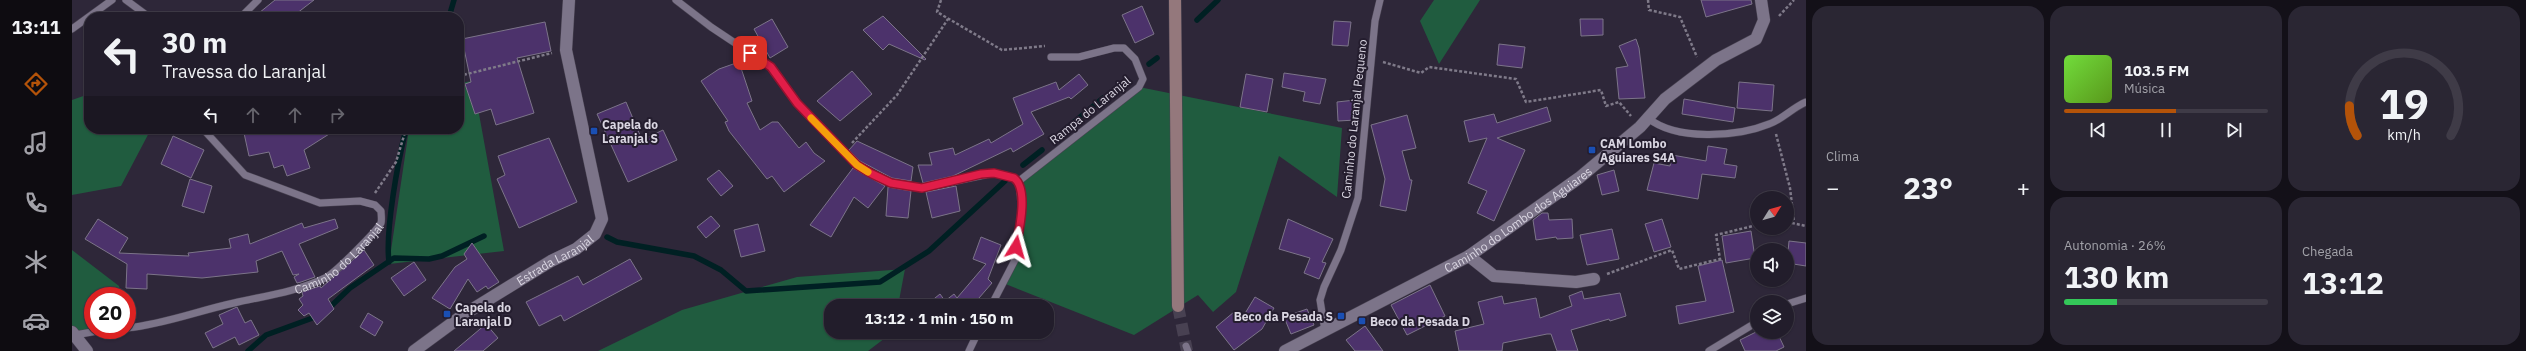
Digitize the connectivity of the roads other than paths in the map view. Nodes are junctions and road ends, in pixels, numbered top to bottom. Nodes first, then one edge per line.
1 (112, 0) edge
2 (126, 0) edge
3 (258, 0) edge
4 (569, 0) edge
5 (676, 0) edge
6 (1176, 0) edge
7 (1380, 0) edge
8 (1761, 0) edge
9 (95, 12) edge
10 (142, 12) edge
11 (246, 12) edge
12 (84, 20) edge
13 (72, 29) edge
14 (1051, 56) road end
15 (1806, 102) edge
16 (1648, 118) junction
17 (207, 134) edge
18 (1019, 181) junction
19 (1469, 256) junction
20 (1594, 279) road end
21 (1806, 298) edge
22 (995, 299) edge
23 (1794, 302) edge
24 (1178, 306) tunnel mouth
25 (1750, 326) edge
26 (136, 327) edge
27 (1325, 330) junction
28 (84, 332) edge
29 (73, 333) edge
30 (975, 339) edge
31 (87, 351) edge
32 (414, 351) edge
33 (969, 351) edge
34 (1285, 351) edge
35 (1709, 351) edge

1 - 9 lane
2 - 10 lane
3 - 11 lane
4 - 32 street, Estrada Laranjal
5 - 18 lane
6 - 24 main road
7 - 27 lane, Caminho do Laranjal Pequeno
8 - 16 street, Caminho do Lombo dos Aguiares
12 - 13 lane
14 - 18 lane, Rampa do Laranjal
15 - 16 lane
16 - 19 street, Caminho do Lombo dos Aguiares
17 - 26 lane, Caminho do Laranjal
18 - 22 lane
19 - 20 street
19 - 27 street, Caminho do Lombo dos Aguiares
21 - 23 lane
25 - 35 lane
27 - 34 street, Caminho do Lombo dos Aguiares
28 - 29 lane
29 - 31 street
30 - 33 lane

